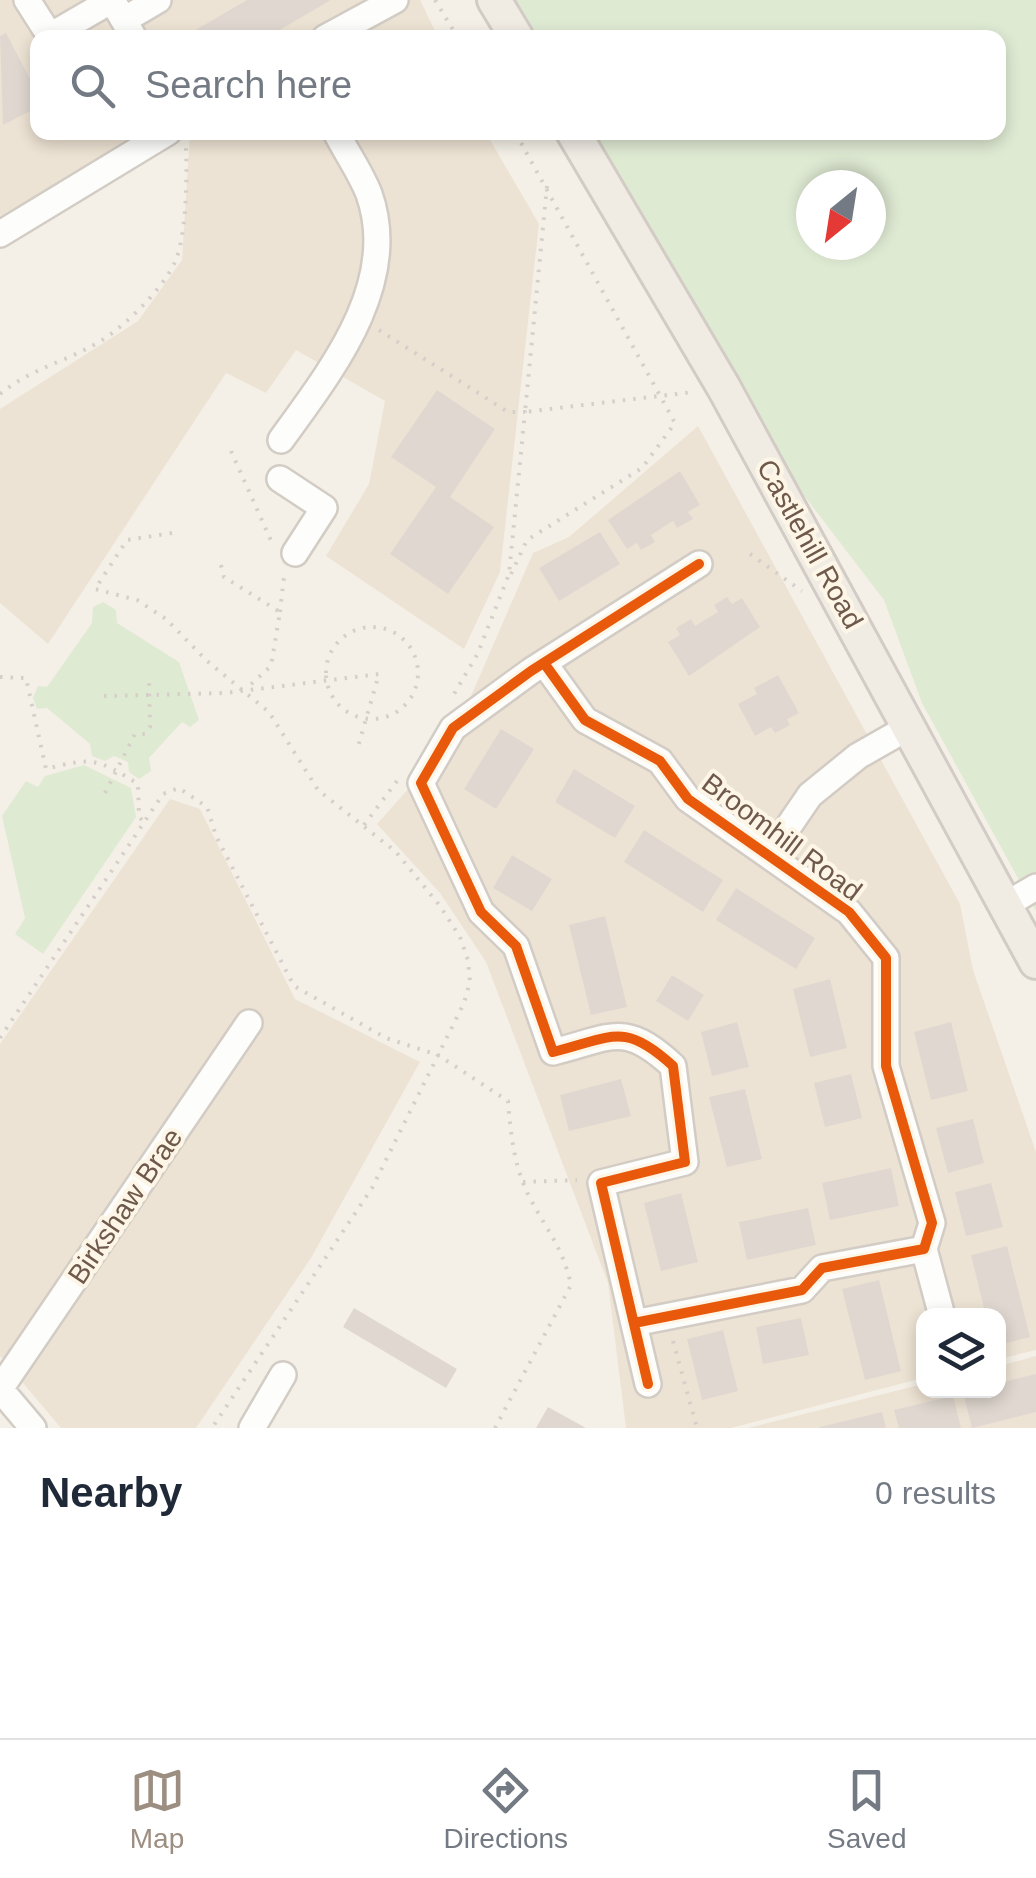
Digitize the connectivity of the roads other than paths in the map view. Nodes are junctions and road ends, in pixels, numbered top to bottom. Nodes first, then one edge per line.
1 (27, 0) edge
2 (158, 0) edge
3 (396, 0) edge
4 (494, 0) edge
5 (121, 14) edge
6 (46, 30) edge
7 (69, 30) edge
8 (340, 30) edge
9 (511, 30) edge
10 (155, 140) edge
11 (340, 140) edge
12 (578, 140) edge
13 (0, 234) edge
14 (281, 440) dead end
15 (280, 480) dead end
16 (286, 558) road end
17 (699, 564) dead end
18 (544, 663) junction
19 (910, 727) junction
20 (768, 855) junction
21 (1036, 886) edge
22 (1007, 904) junction
23 (1036, 962) edge
24 (250, 1024) dead end
25 (924, 1248) junction
26 (940, 1308) edge
27 (634, 1323) junction
28 (283, 1375) dead end
29 (648, 1384) dead end
30 (0, 1389) edge
31 (33, 1428) edge
32 (252, 1428) edge

1 - 6 street
2 - 5 street
3 - 8 street
4 - 9 main road
5 - 7 street
10 - 13 street
11 - 14 street
12 - 19 main road, Castlehill Road
15 - 16 street
17 - 18 street
18 - 20 street, Broomhill Road
18 - 27 street
19 - 20 street, Broomhill Road
19 - 22 main road, Castlehill Road
20 - 25 street, Broomhill Road
21 - 22 street
22 - 23 main road, Castlehill Road
24 - 30 street, Birkshaw Brae
25 - 26 street, Broomhill Road
25 - 27 street
27 - 29 street
28 - 32 street
30 - 31 street, Birkshaw Brae

